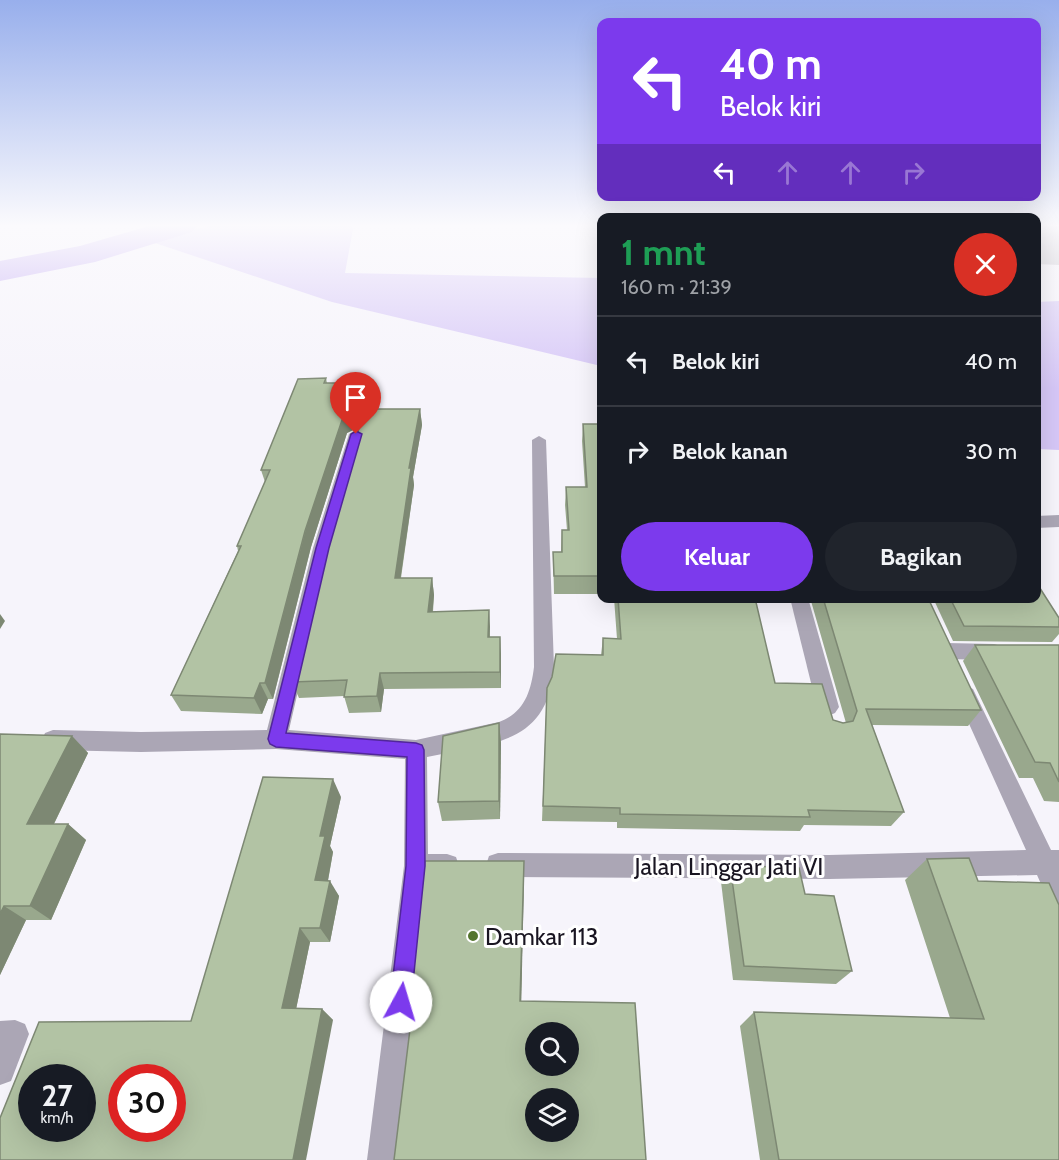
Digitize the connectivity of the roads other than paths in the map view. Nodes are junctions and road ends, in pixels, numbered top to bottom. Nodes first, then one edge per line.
1 (356, 434) edge
2 (539, 440) dead end
3 (1059, 521) edge
4 (1041, 522) edge
5 (800, 603) edge
6 (936, 630) edge
7 (945, 651) junction
8 (1014, 652) edge
9 (834, 728) edge
10 (276, 739) junction
11 (35, 740) edge
12 (416, 750) junction
13 (1051, 862) edge
14 (416, 866) junction
15 (1059, 895) edge
16 (0, 1035) edge
17 (0, 1070) edge
18 (383, 1160) edge

1 - 10 street
2 - 12 street
3 - 4 street
5 - 9 street
6 - 7 street
7 - 8 street
7 - 13 street
10 - 11 street
10 - 12 street
12 - 14 street
13 - 14 street, Jalan Linggar Jati VI
13 - 15 street
14 - 18 street
16 - 17 street

